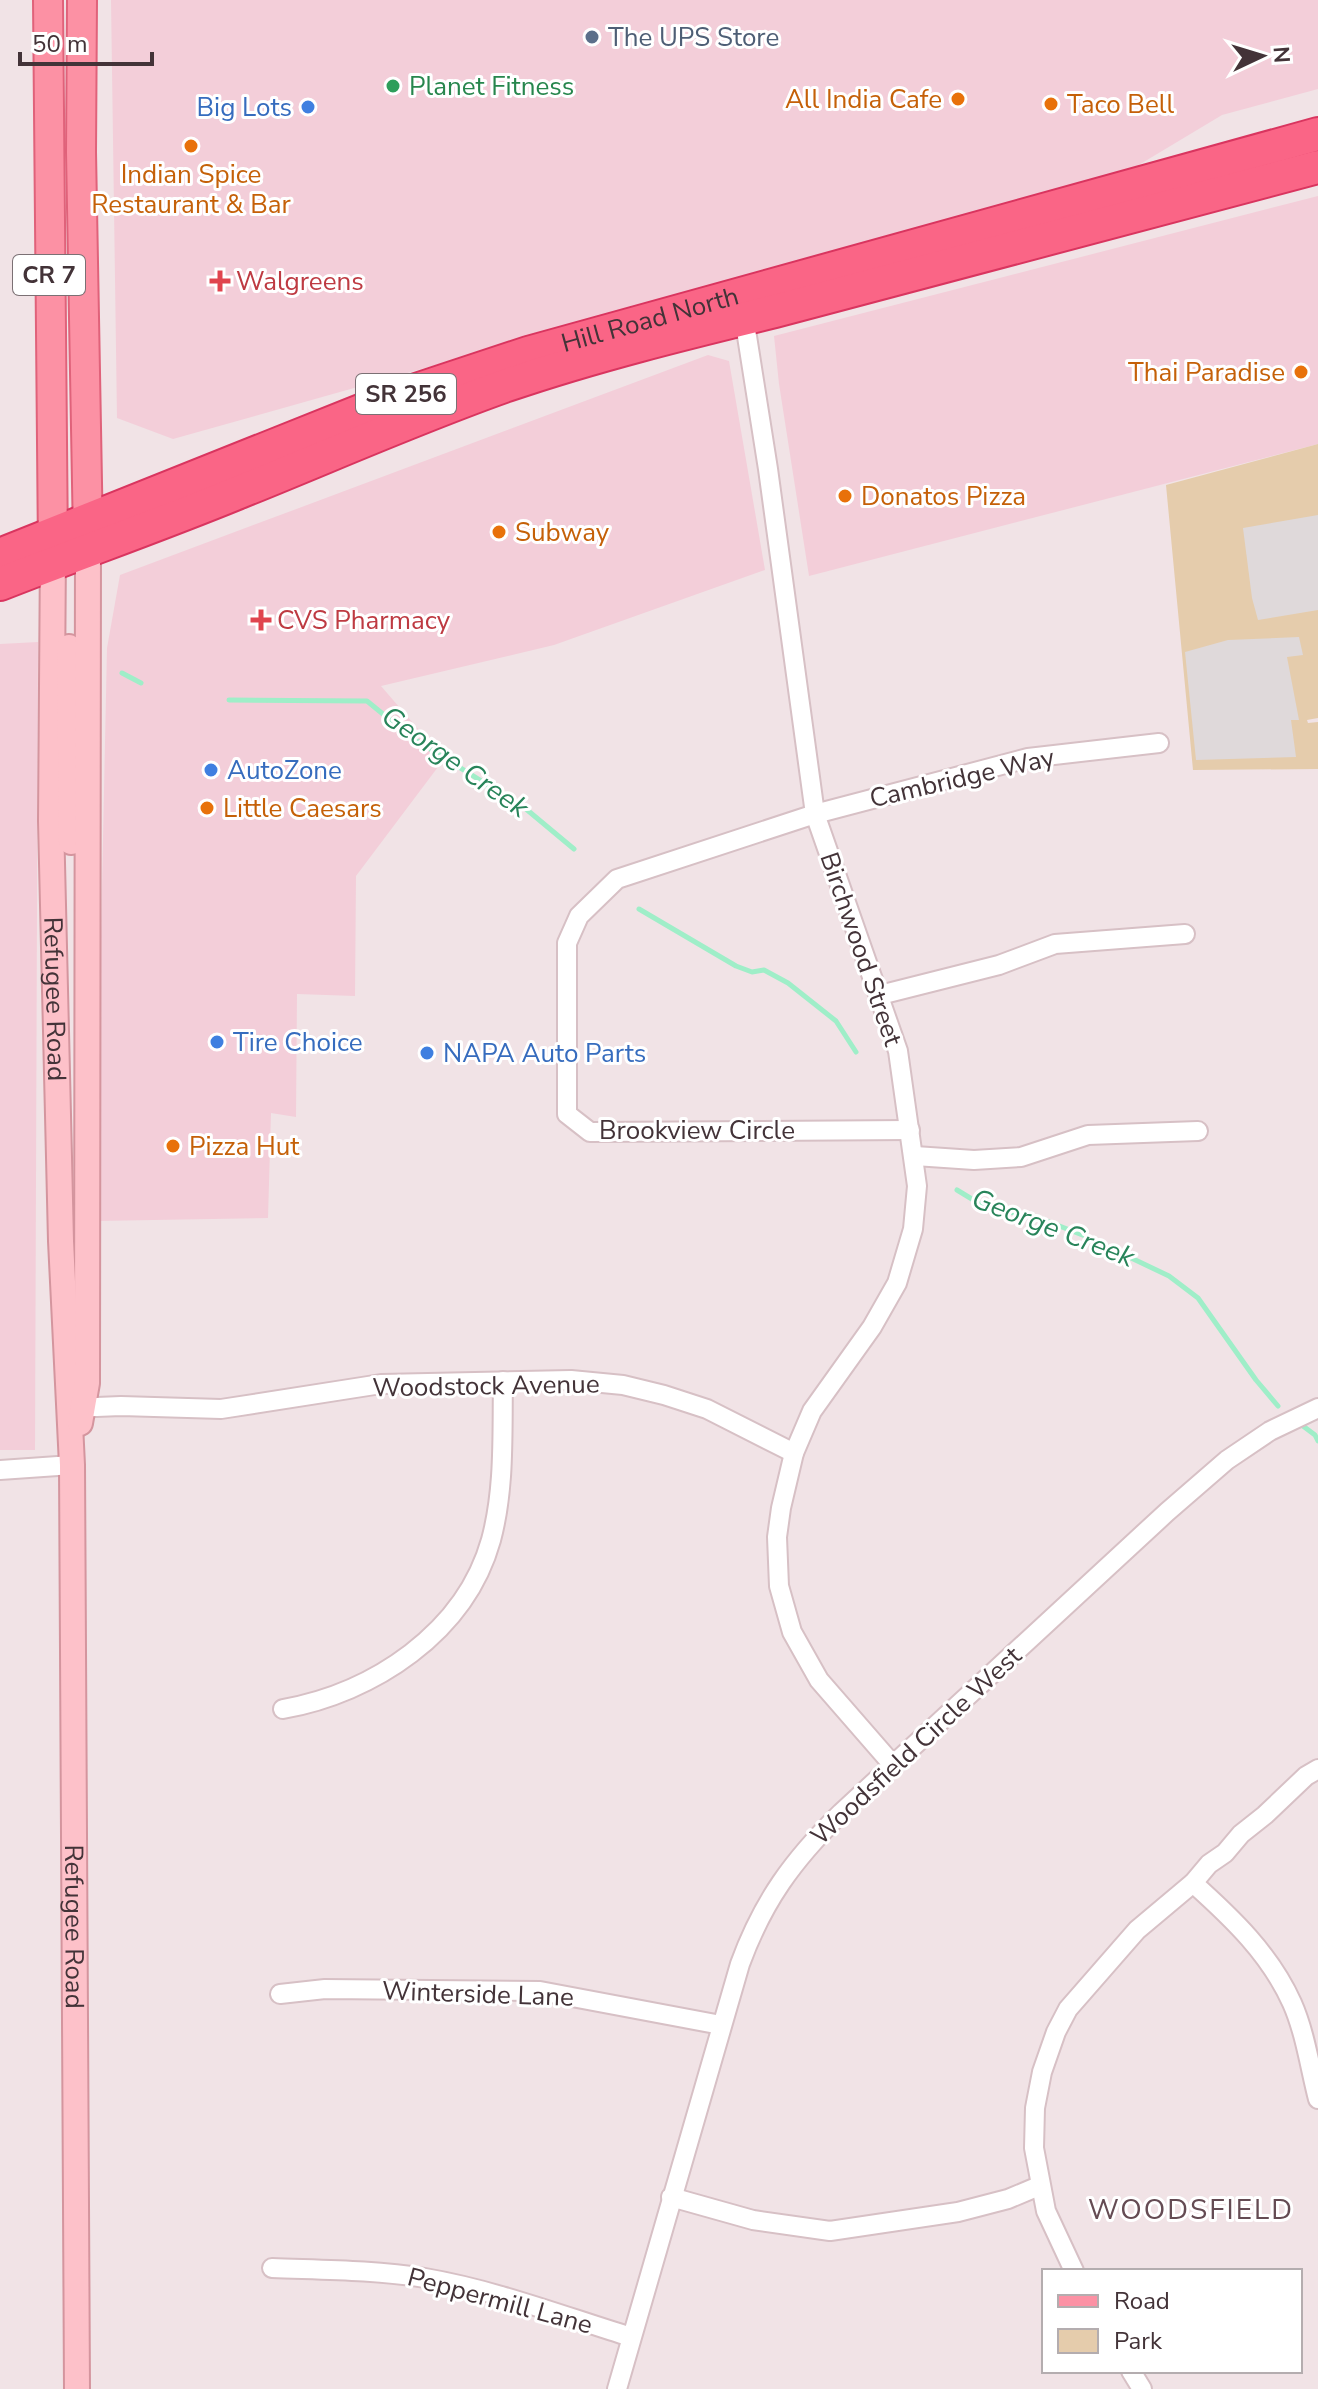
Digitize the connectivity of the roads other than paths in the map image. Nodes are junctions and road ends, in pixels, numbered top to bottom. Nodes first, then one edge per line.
1 (48, 0) edge
2 (82, 0) edge
3 (1318, 134) edge
4 (1318, 167) edge
5 (743, 313) junction
6 (70, 543) junction
7 (0, 555) edge
8 (0, 584) edge
9 (1159, 743) dead end
10 (815, 814) junction
11 (1185, 934) dead end
12 (880, 995) junction
13 (910, 1130) junction
14 (1198, 1131) dead end
15 (915, 1156) junction
16 (503, 1381) junction
17 (76, 1408) junction
18 (1318, 1408) edge
19 (794, 1453) junction
20 (72, 1465) junction
21 (0, 1470) edge
22 (283, 1709) dead end
23 (893, 1765) junction
24 (1318, 1769) edge
25 (1193, 1883) junction
26 (280, 1994) dead end
27 (721, 2025) junction
28 (1318, 2099) edge
29 (1039, 2186) junction
30 (671, 2197) junction
31 (272, 2268) dead end
32 (1073, 2269) edge
33 (631, 2337) junction
34 (77, 2389) edge
35 (617, 2389) edge

1 - 6 main road, Refugee Road
2 - 6 main road, Refugee Road / CR 7
3 - 6 highway, Hill Road North / SR 256
4 - 5 highway, Hill Road North / SR 256
5 - 6 highway, Hill Road North / SR 256
5 - 10 street, Birchwood Street
6 - 7 highway, Hill Road North / SR 256
6 - 8 highway, Hill Road North / SR 256
6 - 17 main road, Refugee Road / CR 7
6 - 17 main road, Refugee Road
9 - 10 street, Cambridge Way
10 - 12 street, Birchwood Street
10 - 13 street, Brookview Circle
11 - 12 street
12 - 13 street, Birchwood Street
13 - 15 street, Birchwood Street
14 - 15 street
15 - 19 street, Birchwood Street
16 - 17 street, Woodstock Avenue
16 - 19 street, Woodstock Avenue
16 - 22 street
17 - 20 main road, Refugee Road / CR 7
18 - 23 street, Woodsfield Circle West
19 - 23 street, Birchwood Street
20 - 21 street
20 - 34 main road, Refugee Road / CR 7
23 - 27 street, Woodsfield Circle West
24 - 25 street
25 - 28 street
25 - 29 street
26 - 27 street, Winterside Lane
27 - 30 street, Woodsfield Circle West
29 - 30 street
29 - 32 street
30 - 33 street, Woodsfield Circle West
31 - 33 street, Peppermill Lane
33 - 35 street, Woodsfield Circle West

